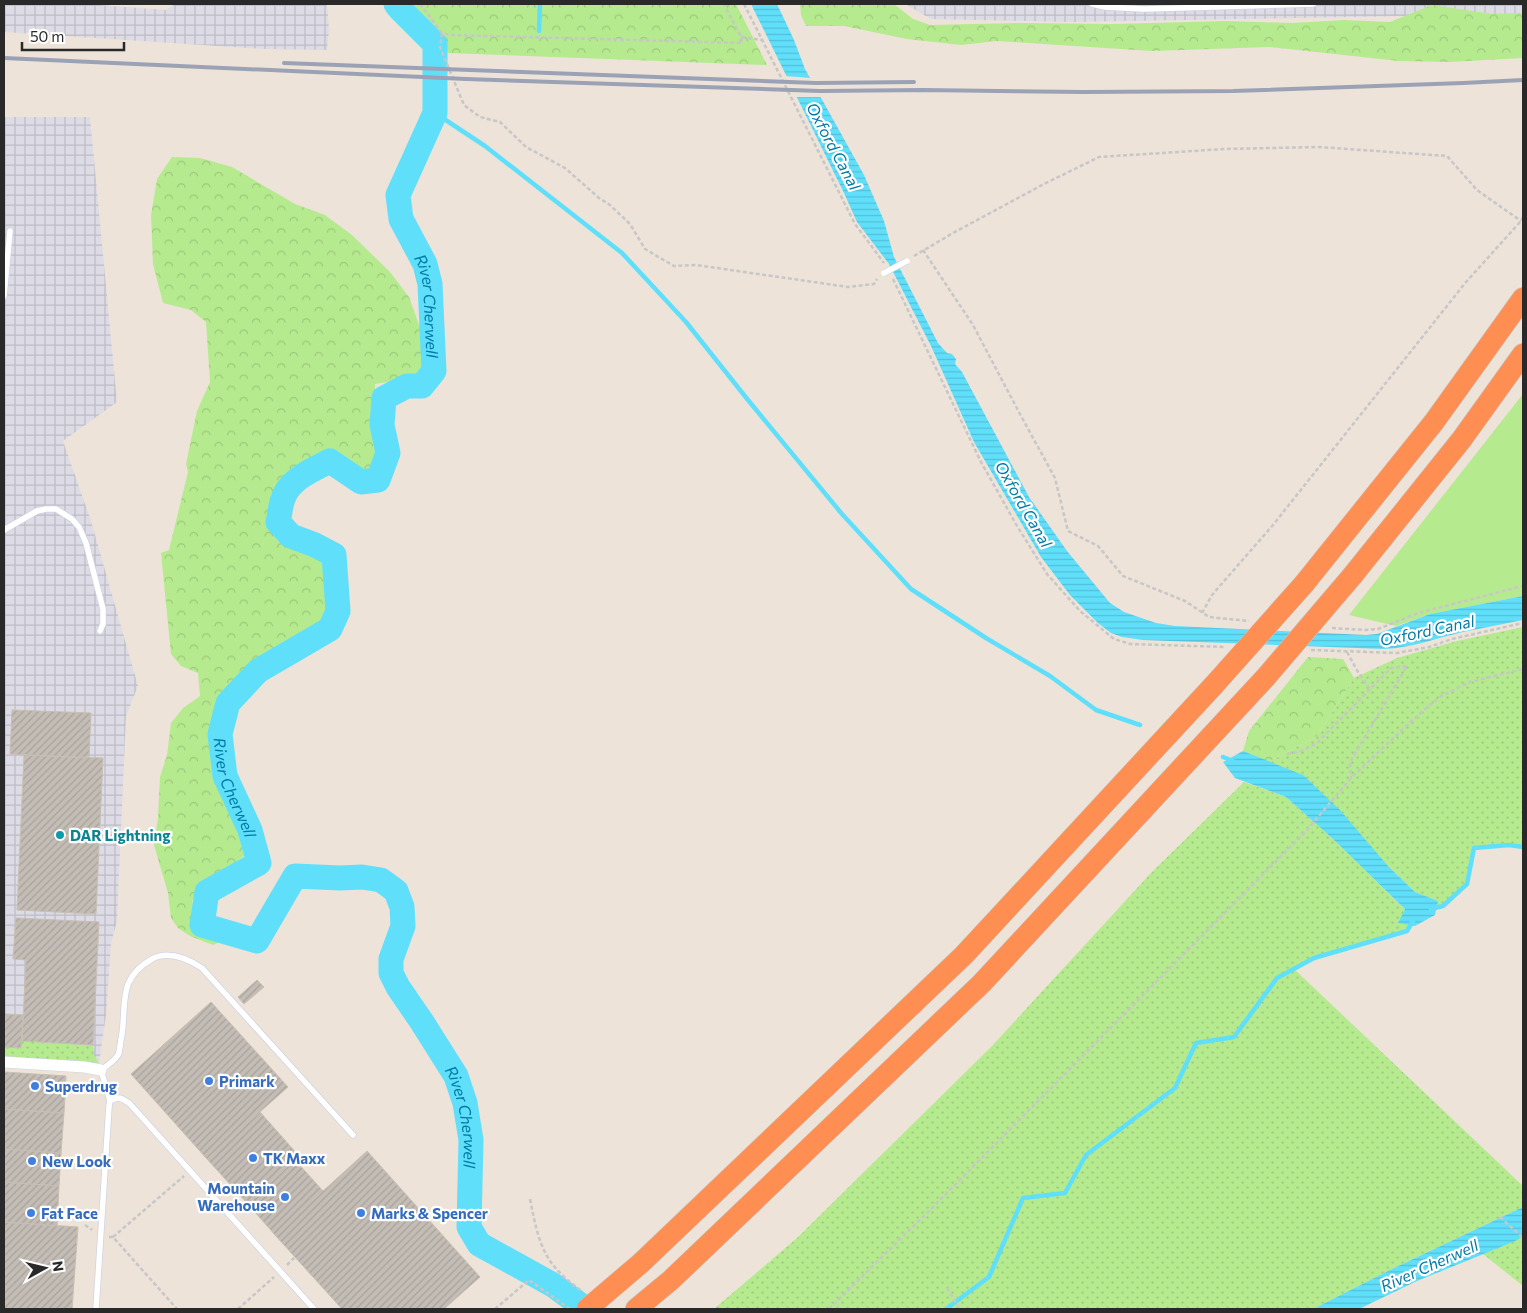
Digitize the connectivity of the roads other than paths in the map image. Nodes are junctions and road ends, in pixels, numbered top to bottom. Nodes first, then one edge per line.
1 (1092, 4) edge
2 (1313, 4) edge
3 (10, 231) dead end
4 (907, 261) road end
5 (887, 273) road end
6 (4, 296) edge
7 (1523, 298) edge
8 (1523, 354) edge
9 (4, 530) edge
10 (100, 632) dead end
11 (4, 1062) edge
12 (101, 1070) junction
13 (110, 1100) junction
14 (352, 1136) dead end
15 (587, 1302) edge
16 (96, 1309) edge
17 (314, 1309) edge
18 (636, 1309) edge

1 - 2 lane
3 - 6 lane
4 - 5 lane, bridge
7 - 15 highway, bridge
8 - 18 highway, bridge
9 - 10 lane
11 - 12 street
12 - 13 lane
12 - 14 lane
13 - 16 lane
13 - 17 lane

